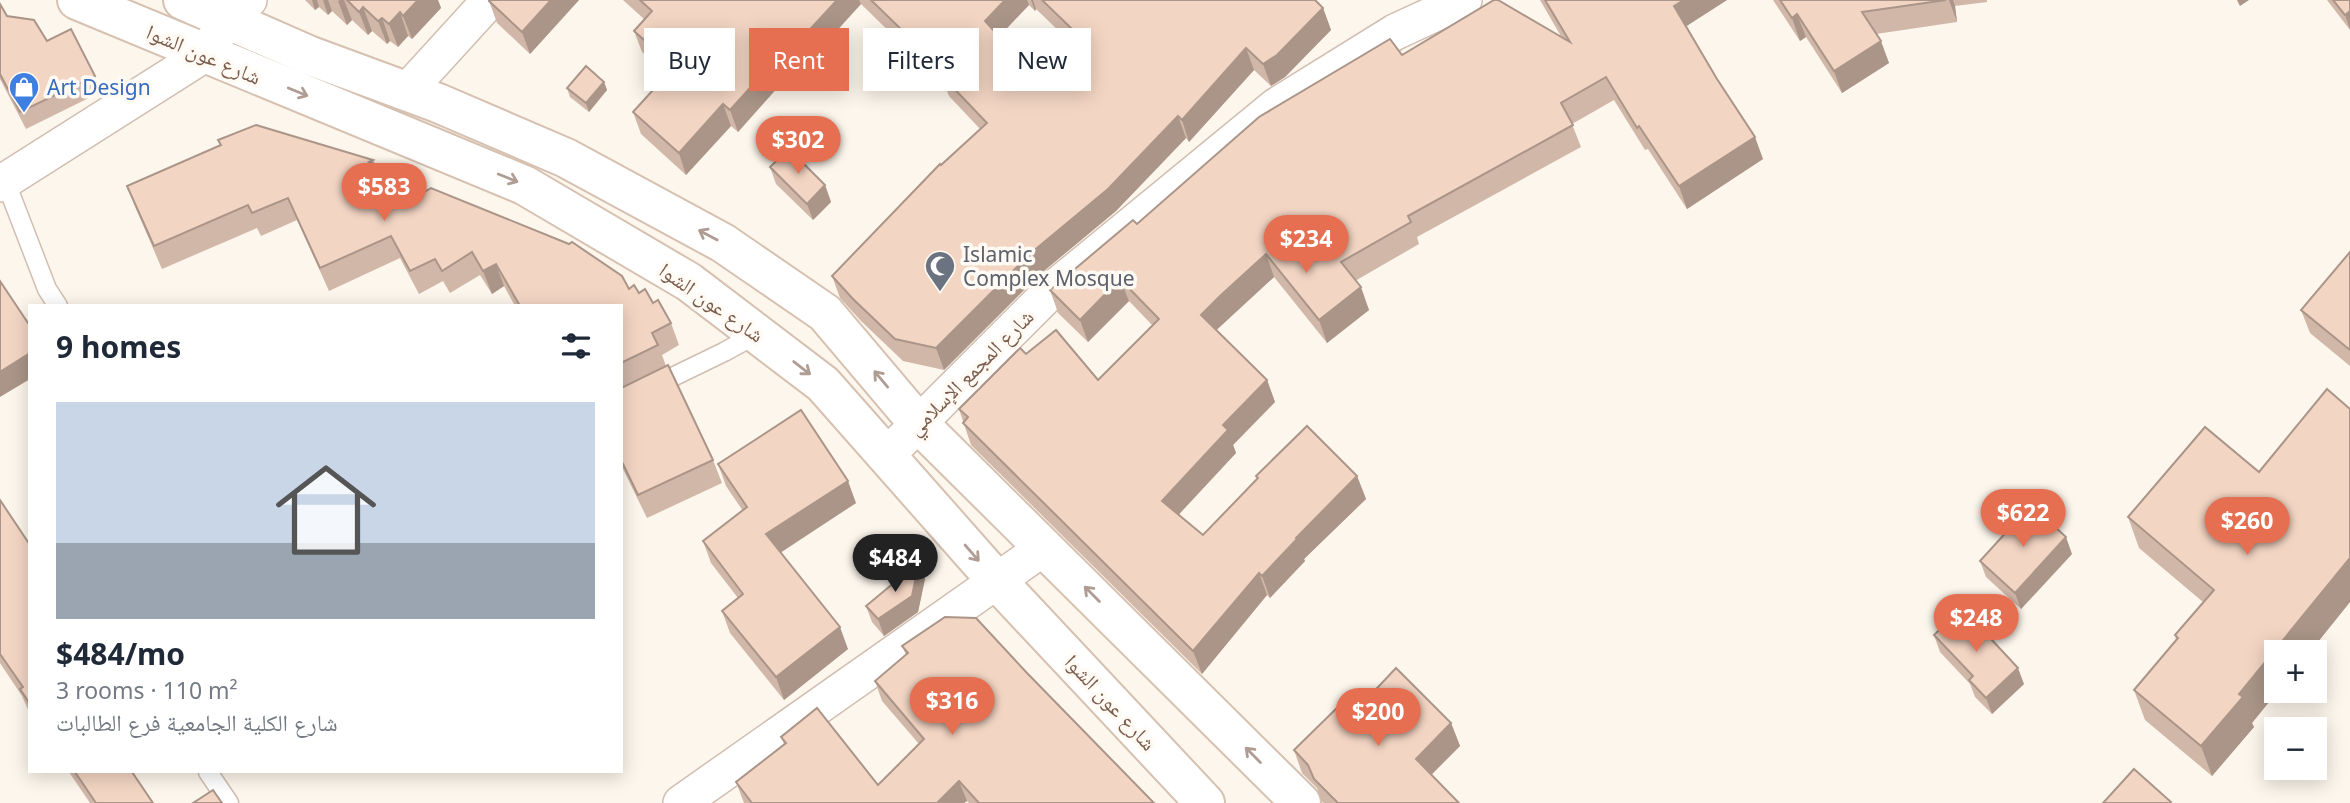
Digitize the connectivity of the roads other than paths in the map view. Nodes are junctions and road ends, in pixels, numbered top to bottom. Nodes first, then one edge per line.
1 (77, 0) edge
2 (183, 0) edge
3 (490, 0) edge
4 (1464, 0) edge
5 (238, 10) edge
6 (205, 54) junction
7 (407, 91) junction
8 (3, 182) edge
9 (57, 304) edge
10 (757, 334) junction
11 (623, 401) edge
12 (919, 423) junction
13 (887, 455) junction
14 (1045, 547) junction
15 (997, 580) junction
16 (209, 773) edge
17 (229, 803) edge
18 (681, 803) edge
19 (1205, 803) edge
20 (1301, 803) edge

1 - 6 main road, شارع عون الشوا
2 - 5 main road, شارع عون الشوا
3 - 7 street
4 - 12 street, شارع المجمع الإسلامي
5 - 6 street
5 - 7 main road, شارع عون الشوا
6 - 8 street
6 -> 10 main road, شارع عون الشوا
12 -> 7 main road, شارع عون الشوا
8 - 9 lane
10 - 11 lane
10 -> 13 main road, شارع عون الشوا
12 - 13 street, شارع المجمع الإسلامي
12 - 14 main road, شارع عون الشوا
13 -> 15 main road, شارع عون الشوا
14 - 15 street
20 -> 14 main road, شارع عون الشوا
15 - 18 street
15 - 19 main road, شارع عون الشوا
16 - 17 lane

